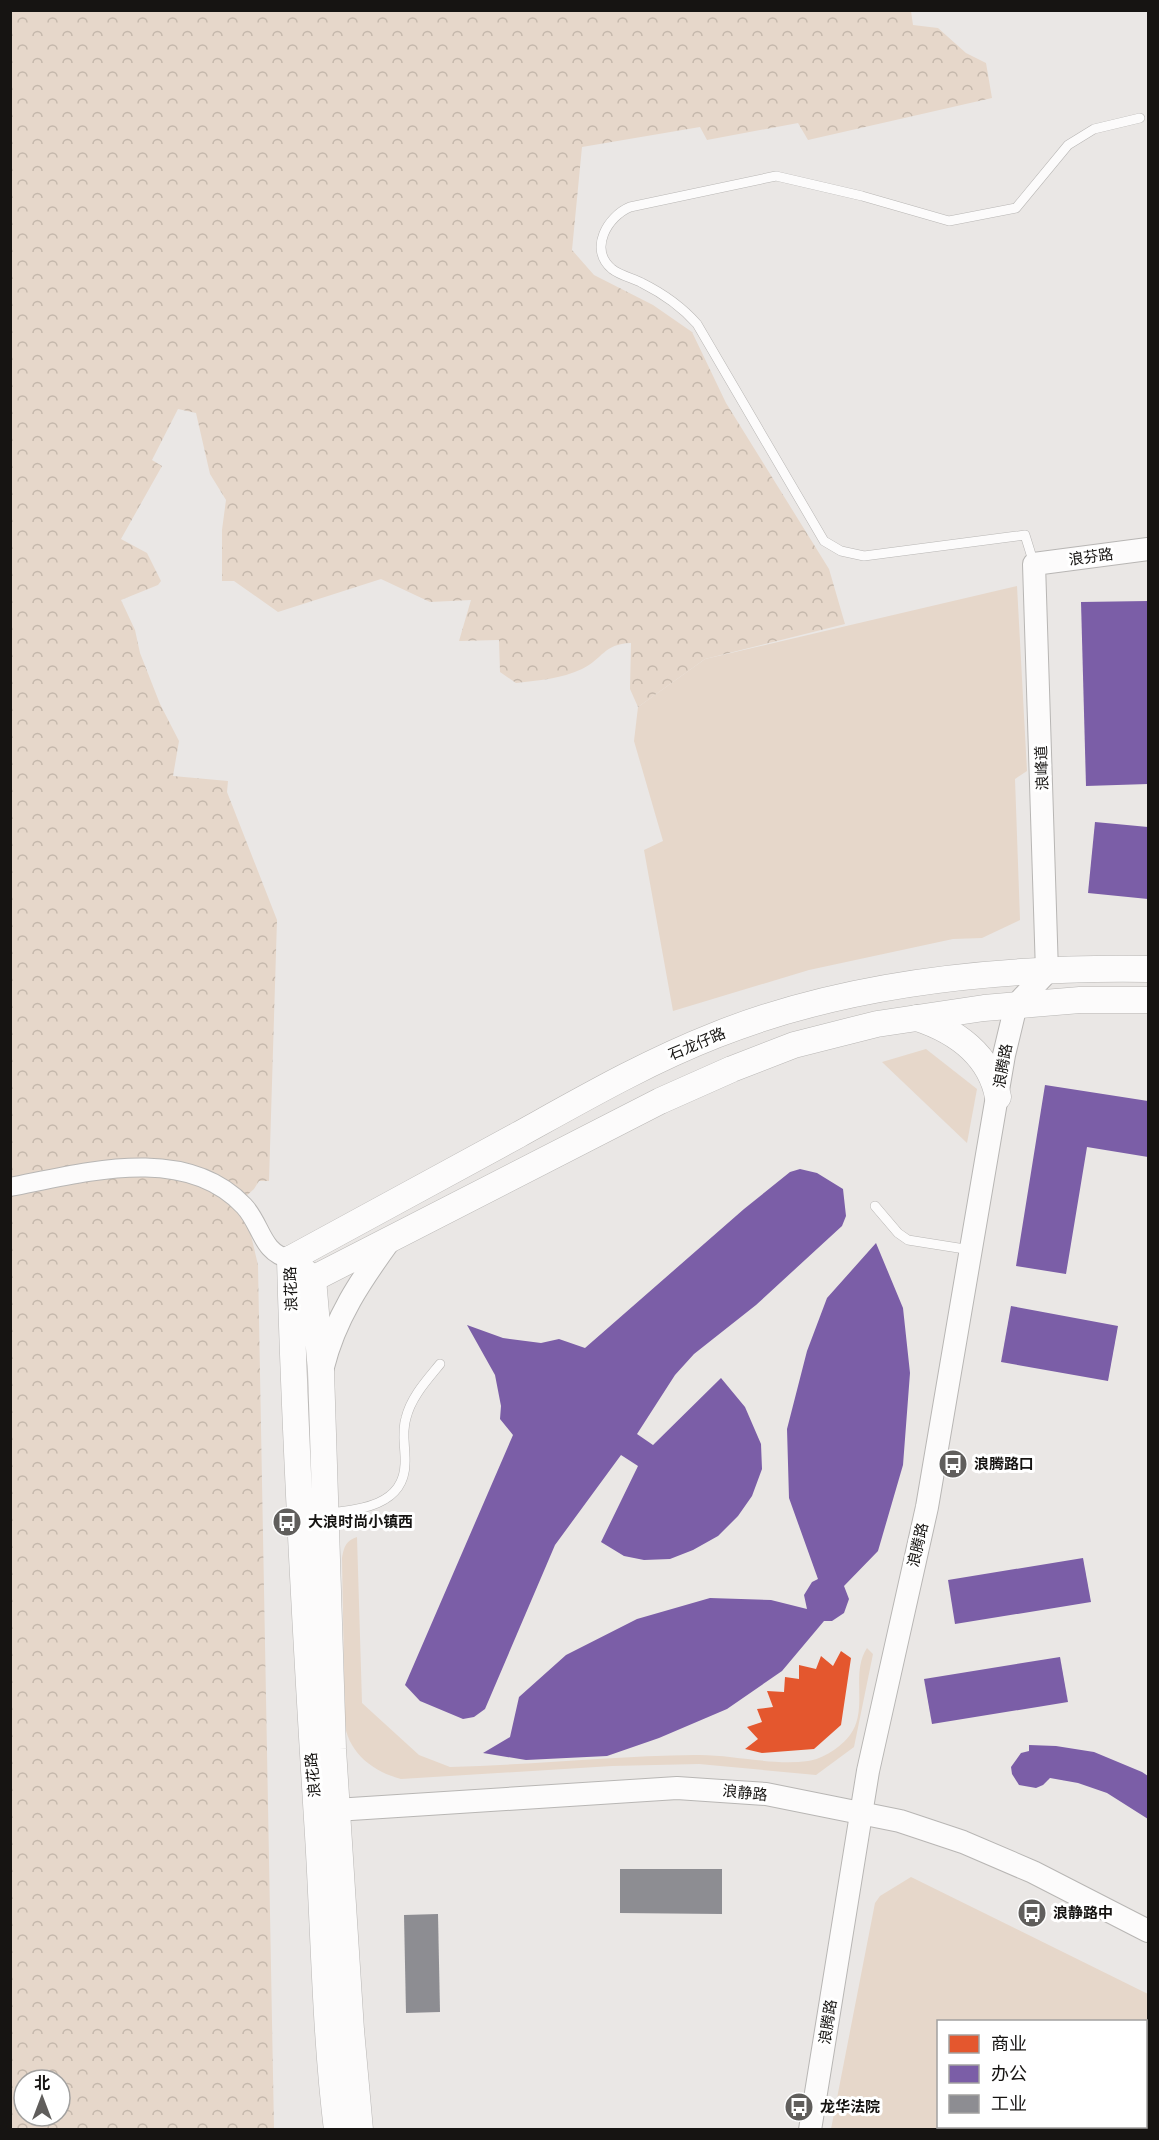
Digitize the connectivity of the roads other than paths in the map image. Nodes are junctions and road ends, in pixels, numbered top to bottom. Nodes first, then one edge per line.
1 (1140, 118) dead end
2 (1149, 549) edge
3 (1034, 564) junction
4 (1149, 969) edge
5 (1047, 972) junction
6 (1149, 1000) edge
7 (1016, 1005) junction
8 (917, 1018) junction
9 (998, 1097) junction
10 (10, 1187) edge
11 (875, 1206) dead end
12 (390, 1240) junction
13 (971, 1250) junction
14 (290, 1258) junction
15 (302, 1285) junction
16 (440, 1364) dead end
17 (321, 1371) junction
18 (326, 1513) junction
19 (327, 1811) junction
20 (861, 1813) junction
21 (1149, 1931) edge
22 (337, 2130) edge
23 (360, 2130) edge
24 (810, 2130) edge

1 - 3 lane
2 - 3 street, 浪芬路
3 - 5 street, 浪峰道
4 - 5 main road, 石龙仔路
5 - 7 street
5 - 14 main road, 石龙仔路
6 - 7 main road
7 - 8 main road
7 - 9 street, 浪腾路
8 - 9 main road
8 - 12 main road
9 - 13 street, 浪腾路
10 - 14 street
11 - 13 lane
12 - 15 main road
12 - 17 street
13 - 20 street, 浪腾路
14 - 15 main road, 浪花路
15 - 17 main road, 浪花路
15 - 19 main road, 浪花路
16 - 18 lane
17 - 18 main road, 浪花路
18 - 19 main road, 浪花路
19 - 20 street, 浪静路
19 - 22 main road, 浪花路
19 - 23 main road, 浪花路
20 - 21 street, 浪静路
20 - 24 street, 浪腾路

